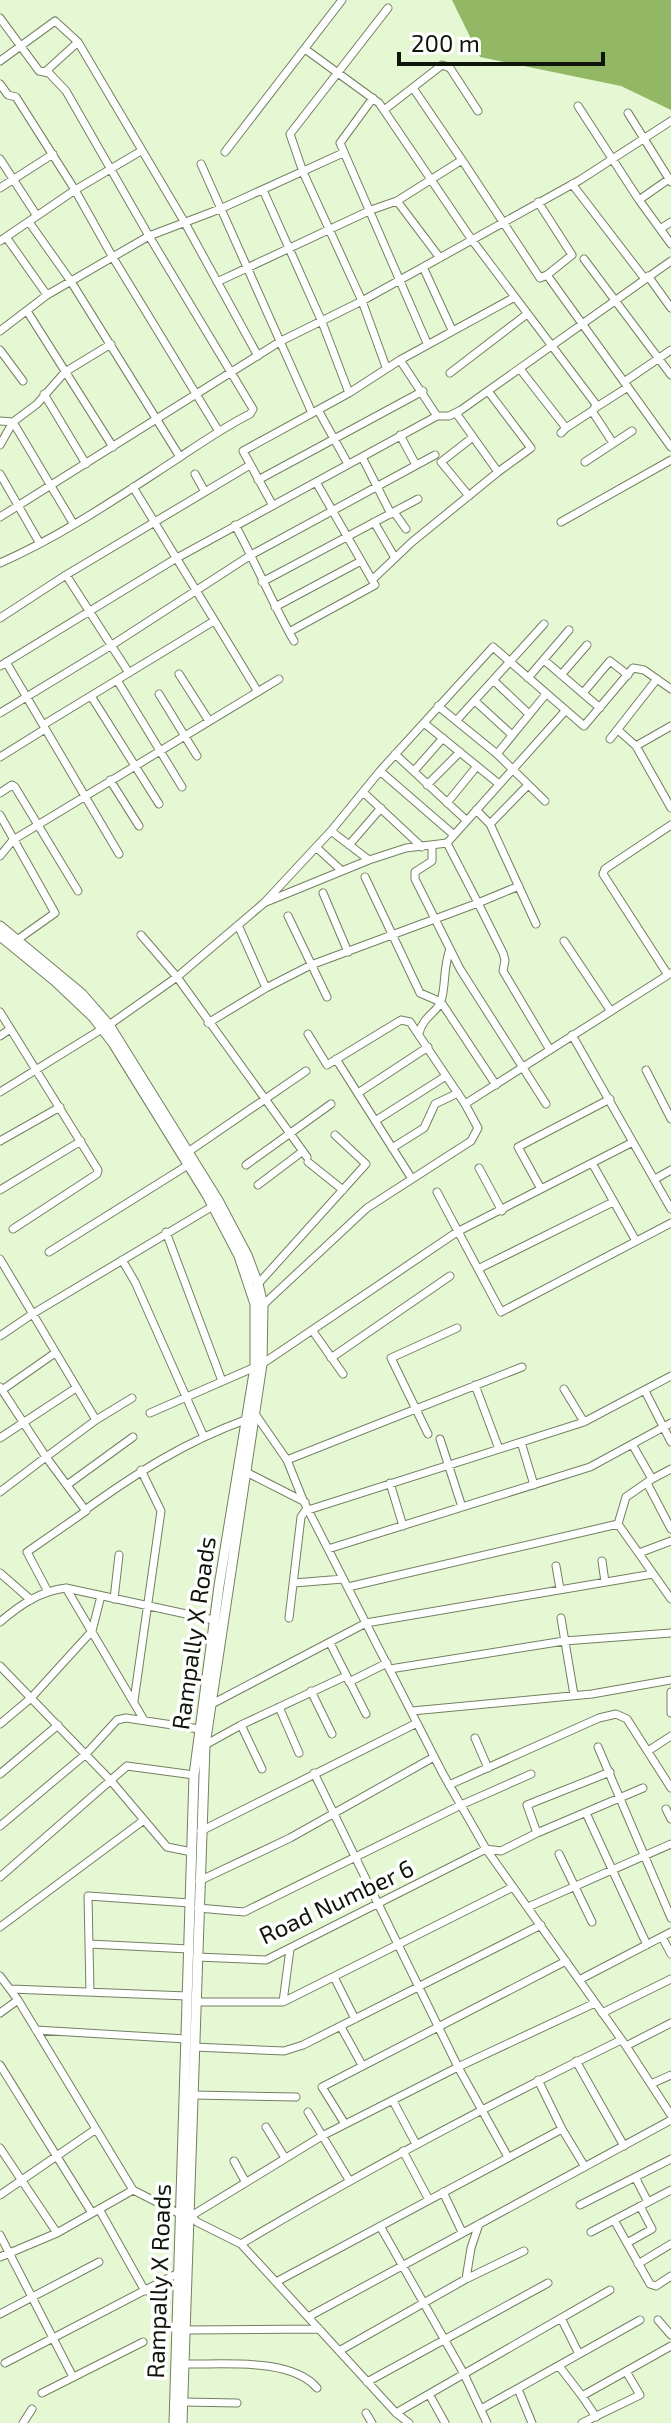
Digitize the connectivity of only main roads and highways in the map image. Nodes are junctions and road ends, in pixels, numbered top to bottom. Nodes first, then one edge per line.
1 (0, 926) edge
2 (0, 936) edge
3 (106, 1027) junction
4 (258, 1365) junction
5 (249, 1414) junction
6 (194, 1906) junction
7 (192, 1999) junction
8 (187, 2215) junction
9 (174, 2423) edge
10 (182, 2423) edge

1 - 3 main road
2 - 3 main road
3 - 4 main road
3 - 4 main road
4 - 5 main road
5 - 6 main road
5 - 6 main road, Rampally X Roads
6 - 7 main road, Rampally X Roads
6 - 7 main road
7 - 8 main road
7 - 8 main road, Rampally X Roads
8 - 9 main road, Rampally X Roads
8 - 10 main road, Rampally X Roads

